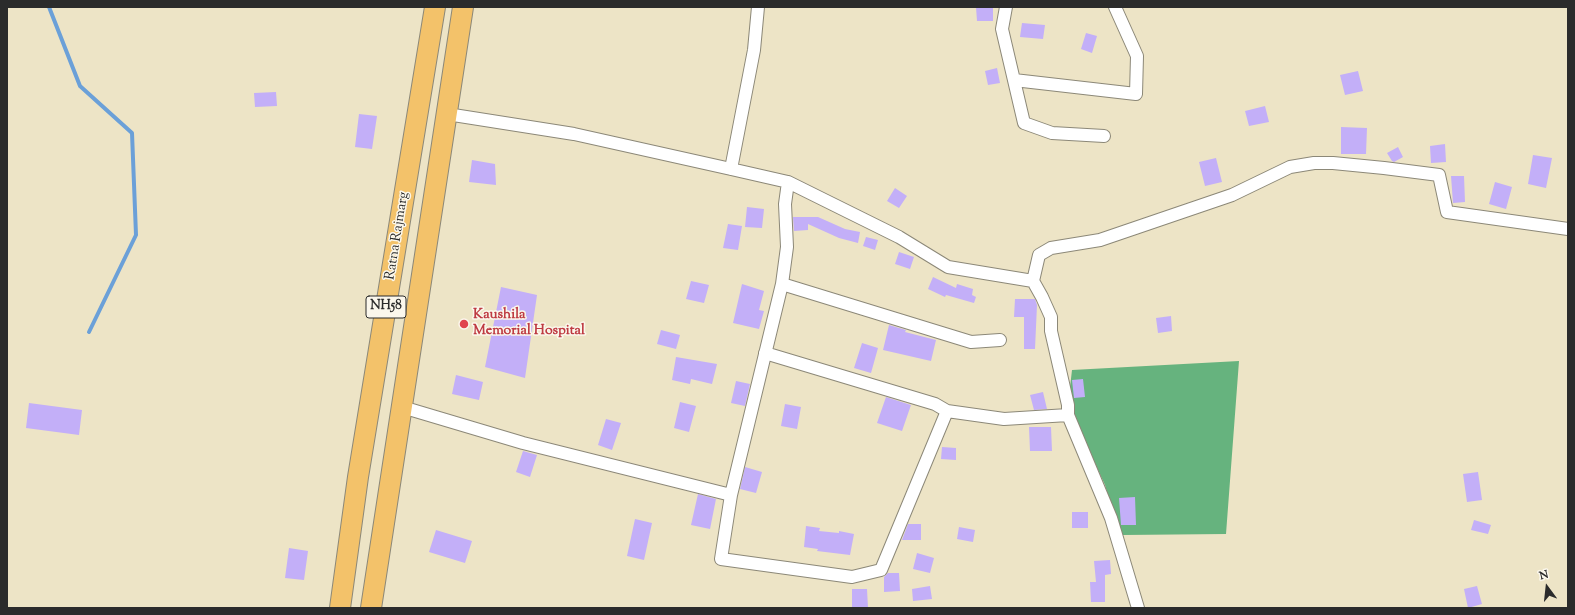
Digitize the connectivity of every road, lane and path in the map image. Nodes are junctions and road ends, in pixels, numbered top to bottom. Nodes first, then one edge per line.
1 (435, 7) edge
2 (463, 7) edge
3 (758, 7) edge
4 (1006, 7) edge
5 (1115, 7) edge
6 (1014, 80) junction
7 (447, 114) junction
8 (1104, 136) dead end
9 (731, 168) junction
10 (788, 182) junction
11 (1568, 229) edge
12 (1033, 281) junction
13 (782, 284) junction
14 (1000, 340) dead end
15 (765, 353) junction
16 (402, 407) junction
17 (947, 411) junction
18 (1068, 416) junction
19 (731, 495) junction
20 (340, 608) edge
21 (371, 608) edge
22 (1138, 608) edge

1 - 20 highway, Ratna Rajmarg / NH58
2 - 7 highway, NH58
3 - 9 street
4 - 6 street
5 - 6 street
6 - 8 street
7 - 9 street
7 - 16 highway, NH58
9 - 10 street
10 - 12 street
10 - 13 street
11 - 12 street
12 - 18 street
13 - 14 street
13 - 15 street
15 - 17 street
15 - 19 street
16 - 19 street
16 - 21 highway, NH58
17 - 18 street
17 - 19 street
18 - 22 street

